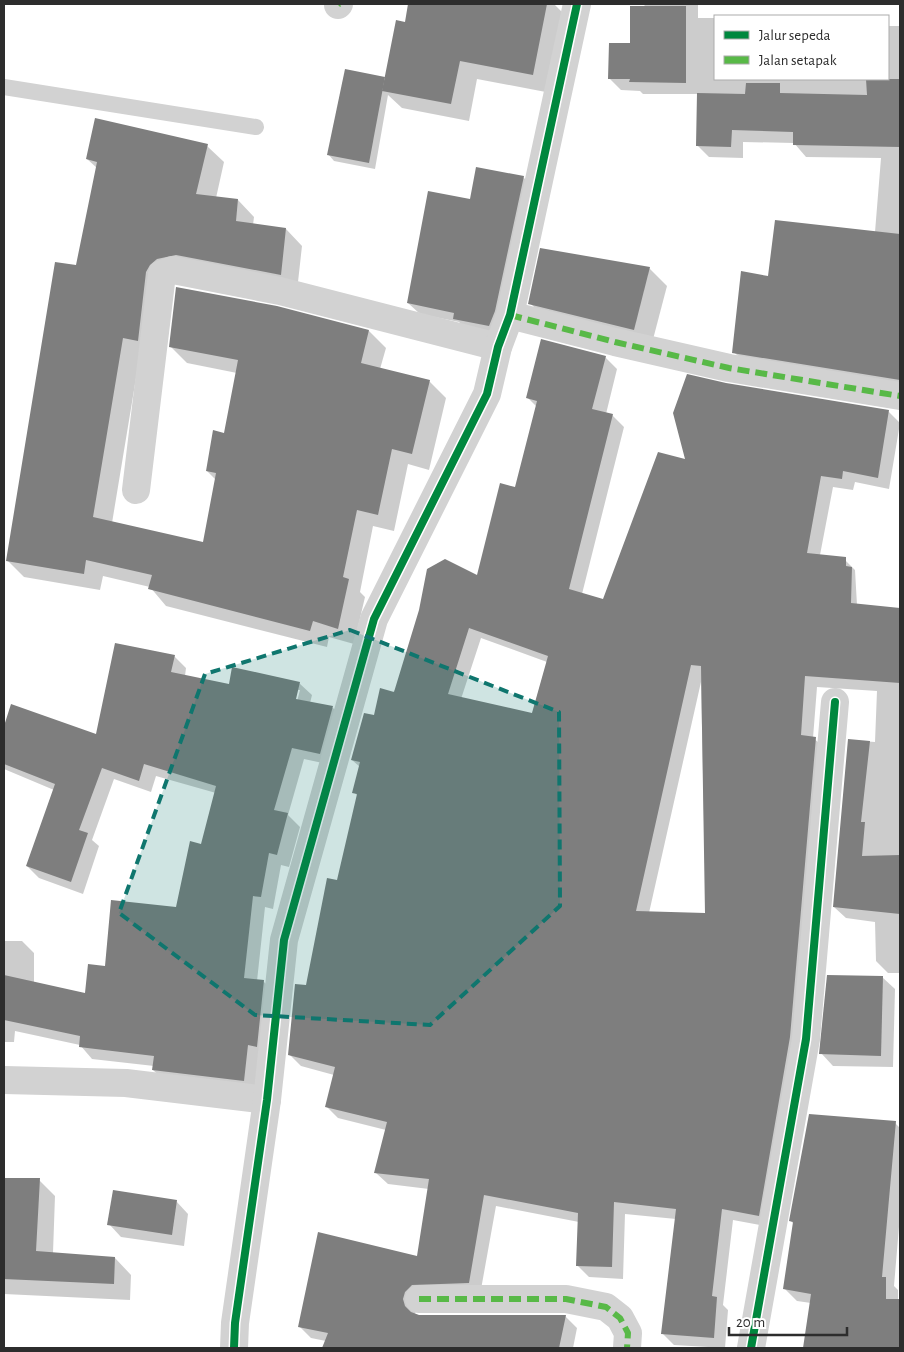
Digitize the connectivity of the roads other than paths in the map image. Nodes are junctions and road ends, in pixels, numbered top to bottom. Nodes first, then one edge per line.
1 (577, 4) edge
2 (4, 87) edge
3 (256, 127) dead end
4 (510, 315) junction
5 (498, 347) junction
6 (900, 396) edge
7 (136, 490) dead end
8 (835, 702) dead end
9 (4, 1080) edge
10 (267, 1100) junction
11 (418, 1299) dead end
12 (234, 1348) edge
13 (627, 1348) edge
14 (751, 1348) edge

1 - 4 street
2 - 3 lane
4 - 5 street
4 - 6 street
5 - 7 street
5 - 10 street
8 - 14 street
9 - 10 street
10 - 12 street
11 - 13 street

